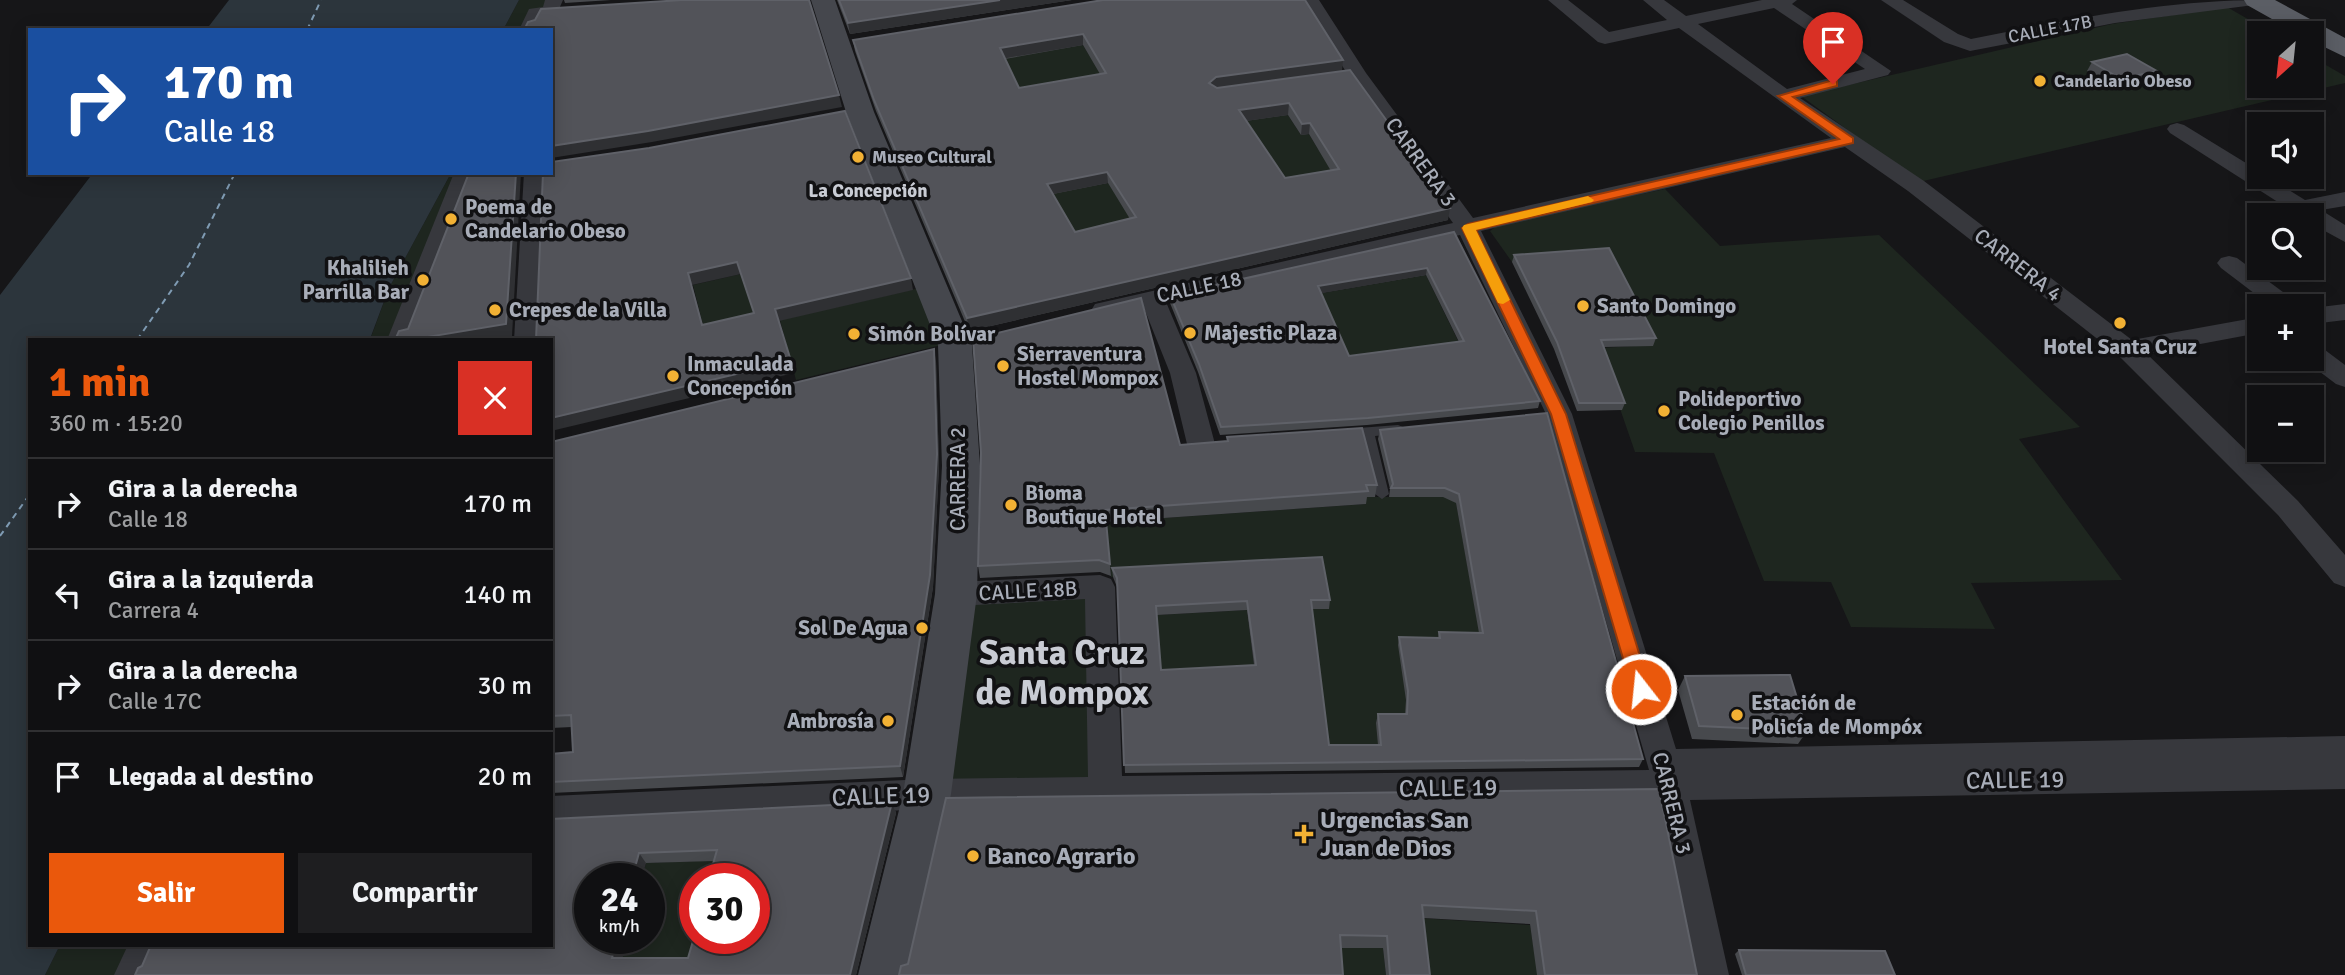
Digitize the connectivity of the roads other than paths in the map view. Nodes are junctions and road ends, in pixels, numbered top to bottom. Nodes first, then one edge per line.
1 (823, 0) edge
2 (1310, 0) edge
3 (1557, 0) edge
4 (1652, 0) edge
5 (1890, 0) edge
6 (2255, 0) edge
7 (1779, 1) edge
8 (552, 6) edge
9 (575, 11) edge
10 (1682, 22) junction
11 (529, 28) edge
12 (2345, 49) edge
13 (1784, 96) junction
14 (2178, 129) dead end
15 (1849, 140) junction
16 (464, 175) edge
17 (535, 175) edge
18 (2345, 199) edge
19 (2296, 203) edge
20 (2324, 203) edge
21 (2324, 221) edge
22 (1468, 228) junction
23 (2345, 235) edge
24 (2229, 263) dead end
25 (2270, 294) edge
26 (1152, 297) junction
27 (2345, 312) edge
28 (1087, 313) edge
29 (2324, 315) edge
30 (2247, 328) edge
31 (400, 338) edge
32 (523, 338) edge
33 (2127, 349) junction
34 (2324, 362) edge
35 (2345, 378) edge
36 (1408, 429) edge
37 (1367, 433) junction
38 (1325, 435) edge
39 (1208, 443) edge
40 (1382, 494) dead end
41 (2345, 575) edge
42 (956, 594) junction
43 (2345, 751) edge
44 (2345, 774) edge
45 (1667, 775) junction
46 (1105, 793) junction
47 (927, 794) junction
48 (553, 813) edge
49 (147, 947) edge
50 (134, 975) edge
51 (884, 975) edge
52 (1710, 975) edge

1 - 42 main road, CARRERA 2
2 - 22 street, CARRERA 3
3 - 10 street
4 - 10 street, CARRERA 4
5 - 6 street, CALLE 17B
6 - 12 highway
7 - 10 street
7 - 13 street
8 - 9 street
8 - 11 street
10 - 13 street, CARRERA 4
13 - 15 street, CARRERA 4
14 - 19 street
15 - 22 street, CALLE 18
15 - 33 street, CARRERA 4
16 - 31 street
17 - 32 street
18 - 20 street
21 - 23 street
22 - 26 street, CALLE 18
22 - 45 street, CARRERA 3
24 - 25 street
26 - 28 street, CALLE 18
26 - 39 street
27 - 29 street
30 - 33 street
33 - 41 street, CARRERA 4
34 - 35 street
36 - 37 lane
37 - 38 lane
37 - 40 lane
42 - 46 street, CALLE 18B
42 - 47 main road, CARRERA 2
43 - 45 street, CALLE 19
44 - 45 street, CALLE 19
45 - 46 street, CALLE 19
45 - 52 street, CARRERA 3
46 - 47 street, CALLE 19
47 - 48 street, CALLE 19
47 - 51 main road, CARRERA 2
49 - 50 street

